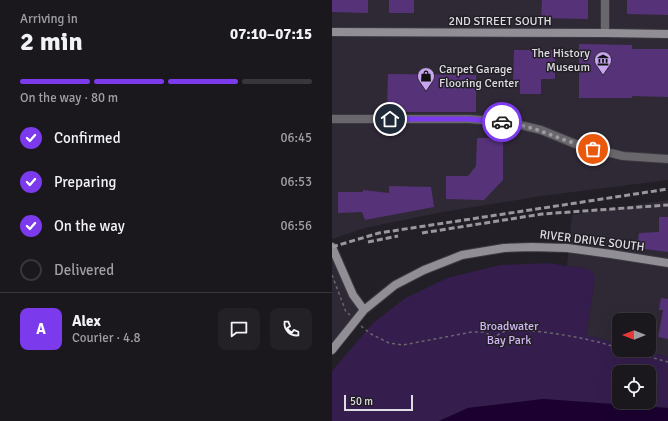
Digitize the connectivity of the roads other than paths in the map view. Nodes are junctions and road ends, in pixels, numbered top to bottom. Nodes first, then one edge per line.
1 (605, 0) edge
2 (332, 32) edge
3 (605, 33) junction
4 (668, 34) edge
5 (332, 119) edge
6 (668, 159) edge
7 (332, 246) edge
8 (668, 263) edge
9 (364, 310) junction
10 (332, 350) edge

1 - 3 street
2 - 3 street, 2ND STREET SOUTH
3 - 4 street, 2ND STREET SOUTH
5 - 6 street
7 - 9 street
8 - 9 street, RIVER DRIVE SOUTH
9 - 10 street, RIVER DRIVE SOUTH

